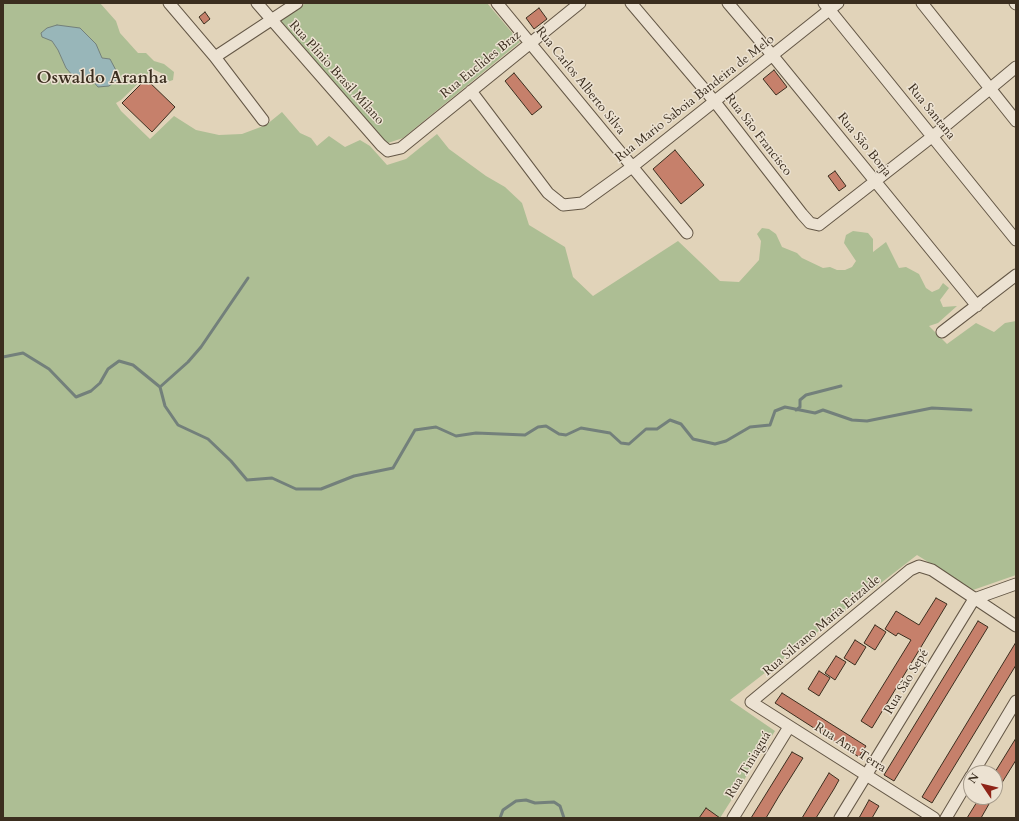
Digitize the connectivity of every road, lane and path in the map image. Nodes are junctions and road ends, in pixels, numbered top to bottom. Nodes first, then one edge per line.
1 (169, 3) edge
2 (257, 3) edge
3 (298, 3) edge
4 (497, 3) edge
5 (580, 3) edge
6 (631, 3) edge
7 (728, 3) edge
8 (922, 3) edge
9 (830, 5) edge
10 (271, 22) junction
11 (531, 43) junction
12 (774, 56) junction
13 (216, 57) junction
14 (1016, 67) edge
15 (990, 89) junction
16 (471, 91) junction
17 (715, 102) junction
18 (263, 120) dead end
19 (1016, 121) edge
20 (933, 136) junction
21 (401, 148) joint
22 (632, 167) junction
23 (876, 181) junction
24 (687, 233) dead end
25 (1016, 240) edge
26 (1016, 275) edge
27 (977, 306) junction
28 (942, 332) dead end
29 (1016, 584) edge
30 (974, 599) junction
31 (1016, 626) edge
32 (1016, 701) edge
33 (751, 702) joint
34 (789, 727) junction
35 (977, 765) edge
36 (866, 776) junction
37 (963, 789) edge
38 (733, 818) edge
39 (840, 818) edge
40 (934, 818) edge
41 (946, 818) edge

1 - 13 street
2 - 10 street, Rua Plínio Brasil Milano
3 - 10 street
4 - 11 street, Rua Carlos Alberto Silva
5 - 11 street, Rua Euclides Braz
6 - 17 street, Rua São Francisco
7 - 12 street, Rua São Borja
8 - 15 street
9 - 12 street, Rua Mario Saboia Bandeira de Melo
9 - 20 street, Rua Santana
10 - 13 street
10 - 21 street, Rua Plínio Brasil Milano
11 - 16 street, Rua Euclides Braz
11 - 22 street, Rua Carlos Alberto Silva
12 - 17 street, Rua Mario Saboia Bandeira de Melo
12 - 23 street, Rua São Borja
13 - 18 street
14 - 15 street
15 - 19 street
15 - 20 street
16 - 21 street, Rua Euclides Braz
16 - 22 street, Rua Mario Saboia Bandeira de Melo
17 - 22 street, Rua Mario Saboia Bandeira de Melo
17 - 23 street, Rua São Francisco
20 - 23 street
20 - 25 street, Rua Santana
22 - 24 street, Rua Carlos Alberto Silva
23 - 27 street, Rua São Borja
26 - 27 street
27 - 28 street
29 - 30 street
30 - 31 street
30 - 33 street, Rua Silvano Maria Erizalde
30 - 36 street, Rua São Sepé
32 - 35 street
33 - 34 street, Rua Ana Terra
34 - 36 street, Rua Ana Terra
34 - 38 street, Rua Tiniaguá
36 - 39 street, Rua São Sepé
36 - 40 street, Rua Ana Terra
37 - 41 street

